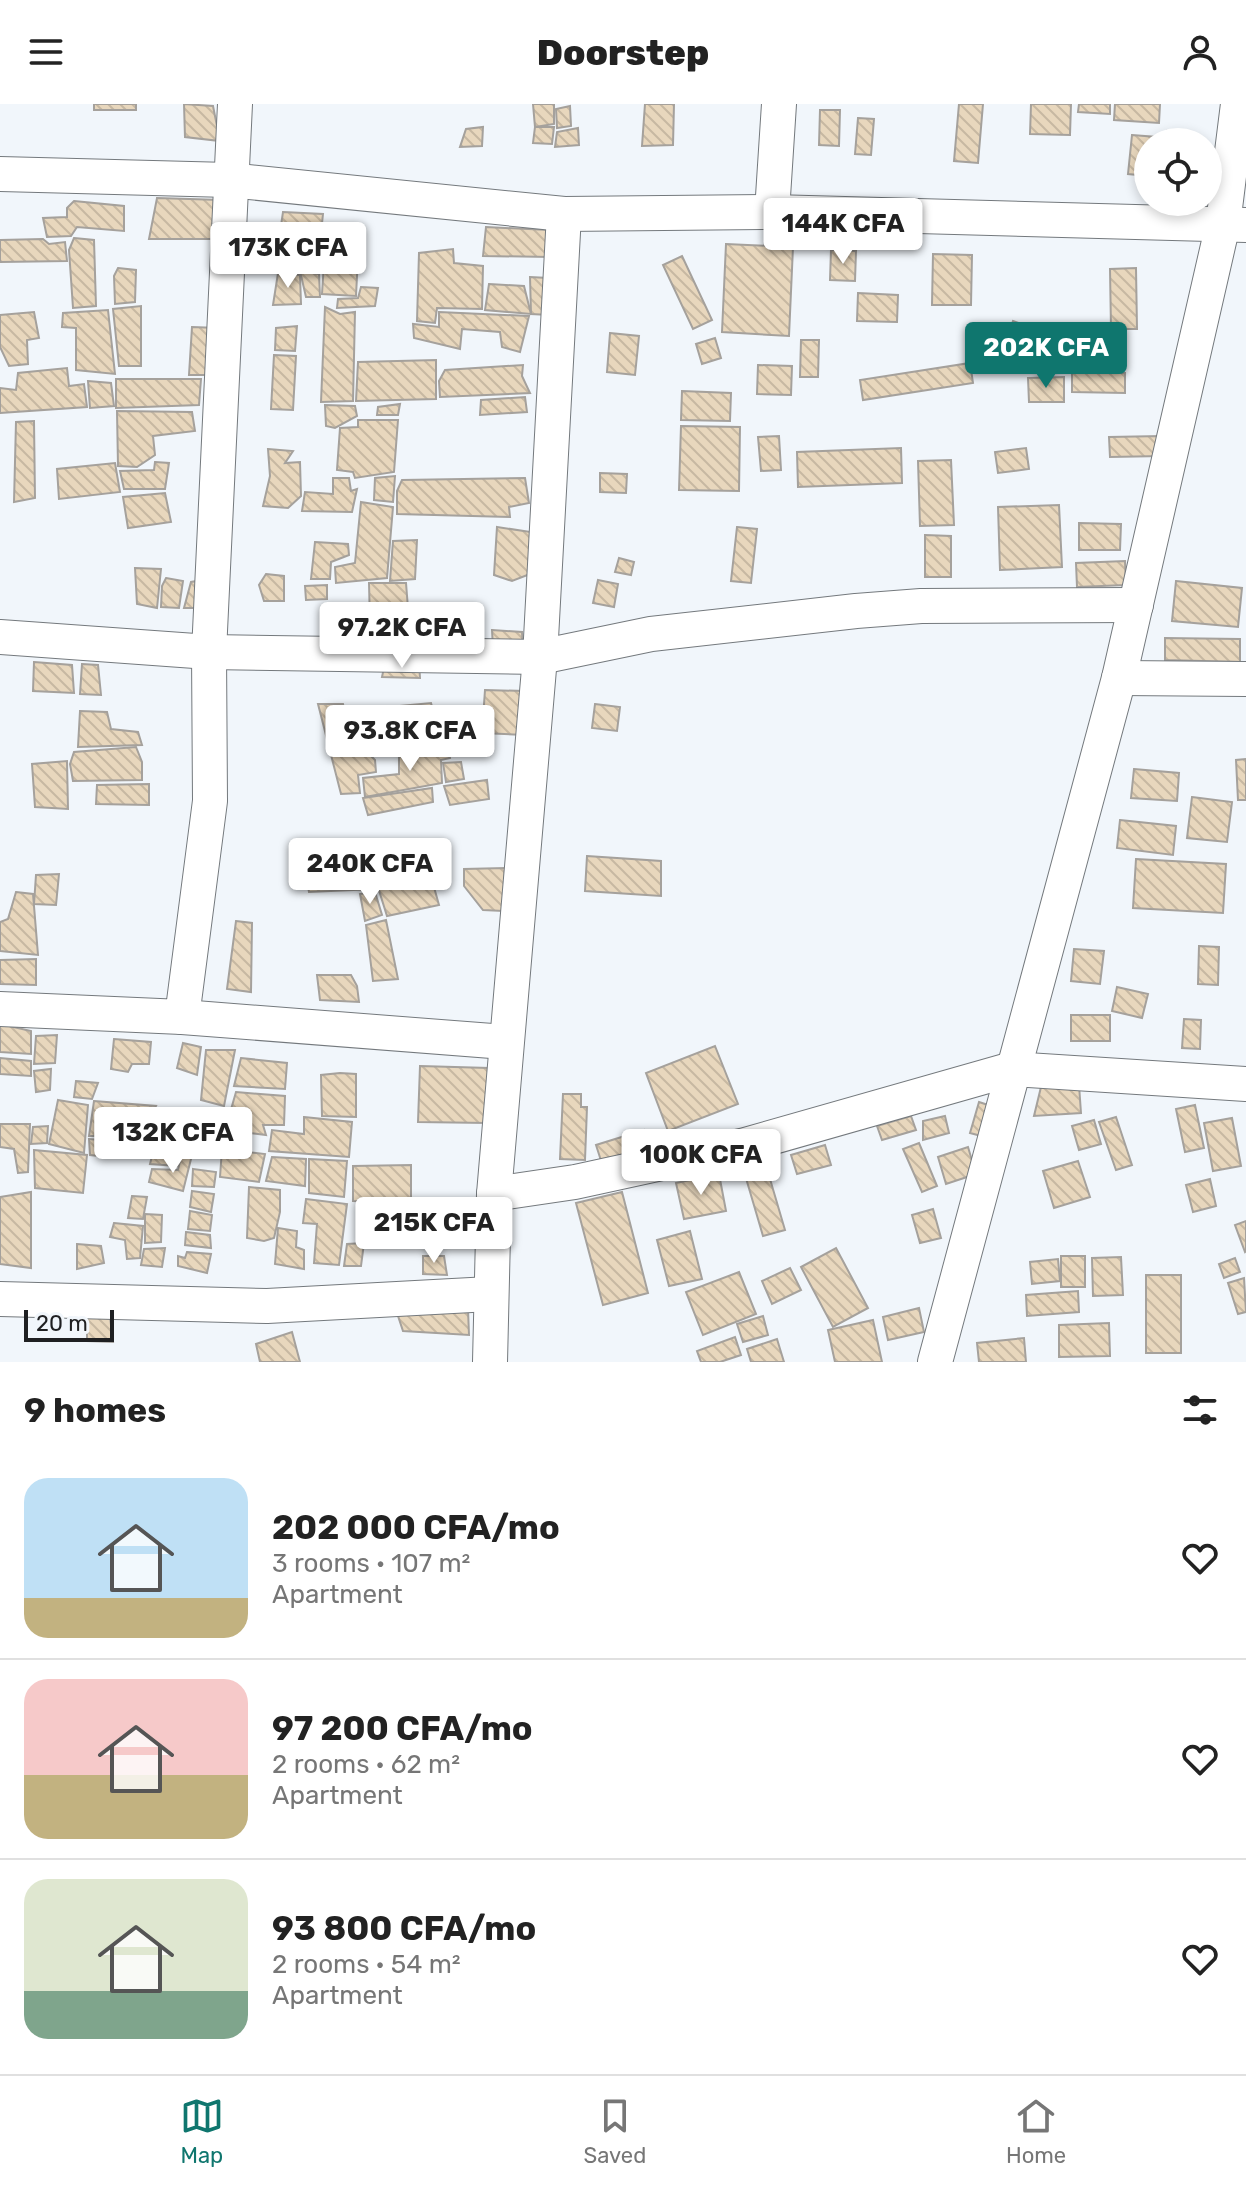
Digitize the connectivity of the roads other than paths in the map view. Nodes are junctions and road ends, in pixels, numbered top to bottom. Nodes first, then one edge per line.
1 (235, 104) edge
2 (779, 104) edge
3 (1238, 104) edge
4 (0, 174) edge
5 (229, 180) junction
6 (772, 212) junction
7 (564, 214) junction
8 (1235, 225) edge
9 (1136, 605) junction
10 (0, 637) edge
11 (209, 652) junction
12 (540, 657) junction
13 (1119, 678) junction
14 (1246, 679) edge
15 (0, 1009) edge
16 (182, 1017) junction
17 (505, 1042) junction
18 (1012, 1069) junction
19 (1246, 1084) edge
20 (494, 1194) junction
21 (490, 1294) junction
22 (0, 1299) edge
23 (490, 1362) edge
24 (935, 1362) edge

1 - 5 street
2 - 6 street
3 - 8 street
4 - 5 street
5 - 7 street
5 - 11 street
6 - 7 street
6 - 8 street
7 - 12 street
8 - 9 street
9 - 12 street
9 - 13 street
10 - 11 street
11 - 12 street
11 - 16 street
12 - 17 street
13 - 14 street
13 - 18 street
15 - 16 street
16 - 17 street
17 - 20 street
18 - 19 street
18 - 20 street
18 - 24 street
20 - 21 street
21 - 22 street
21 - 23 street

